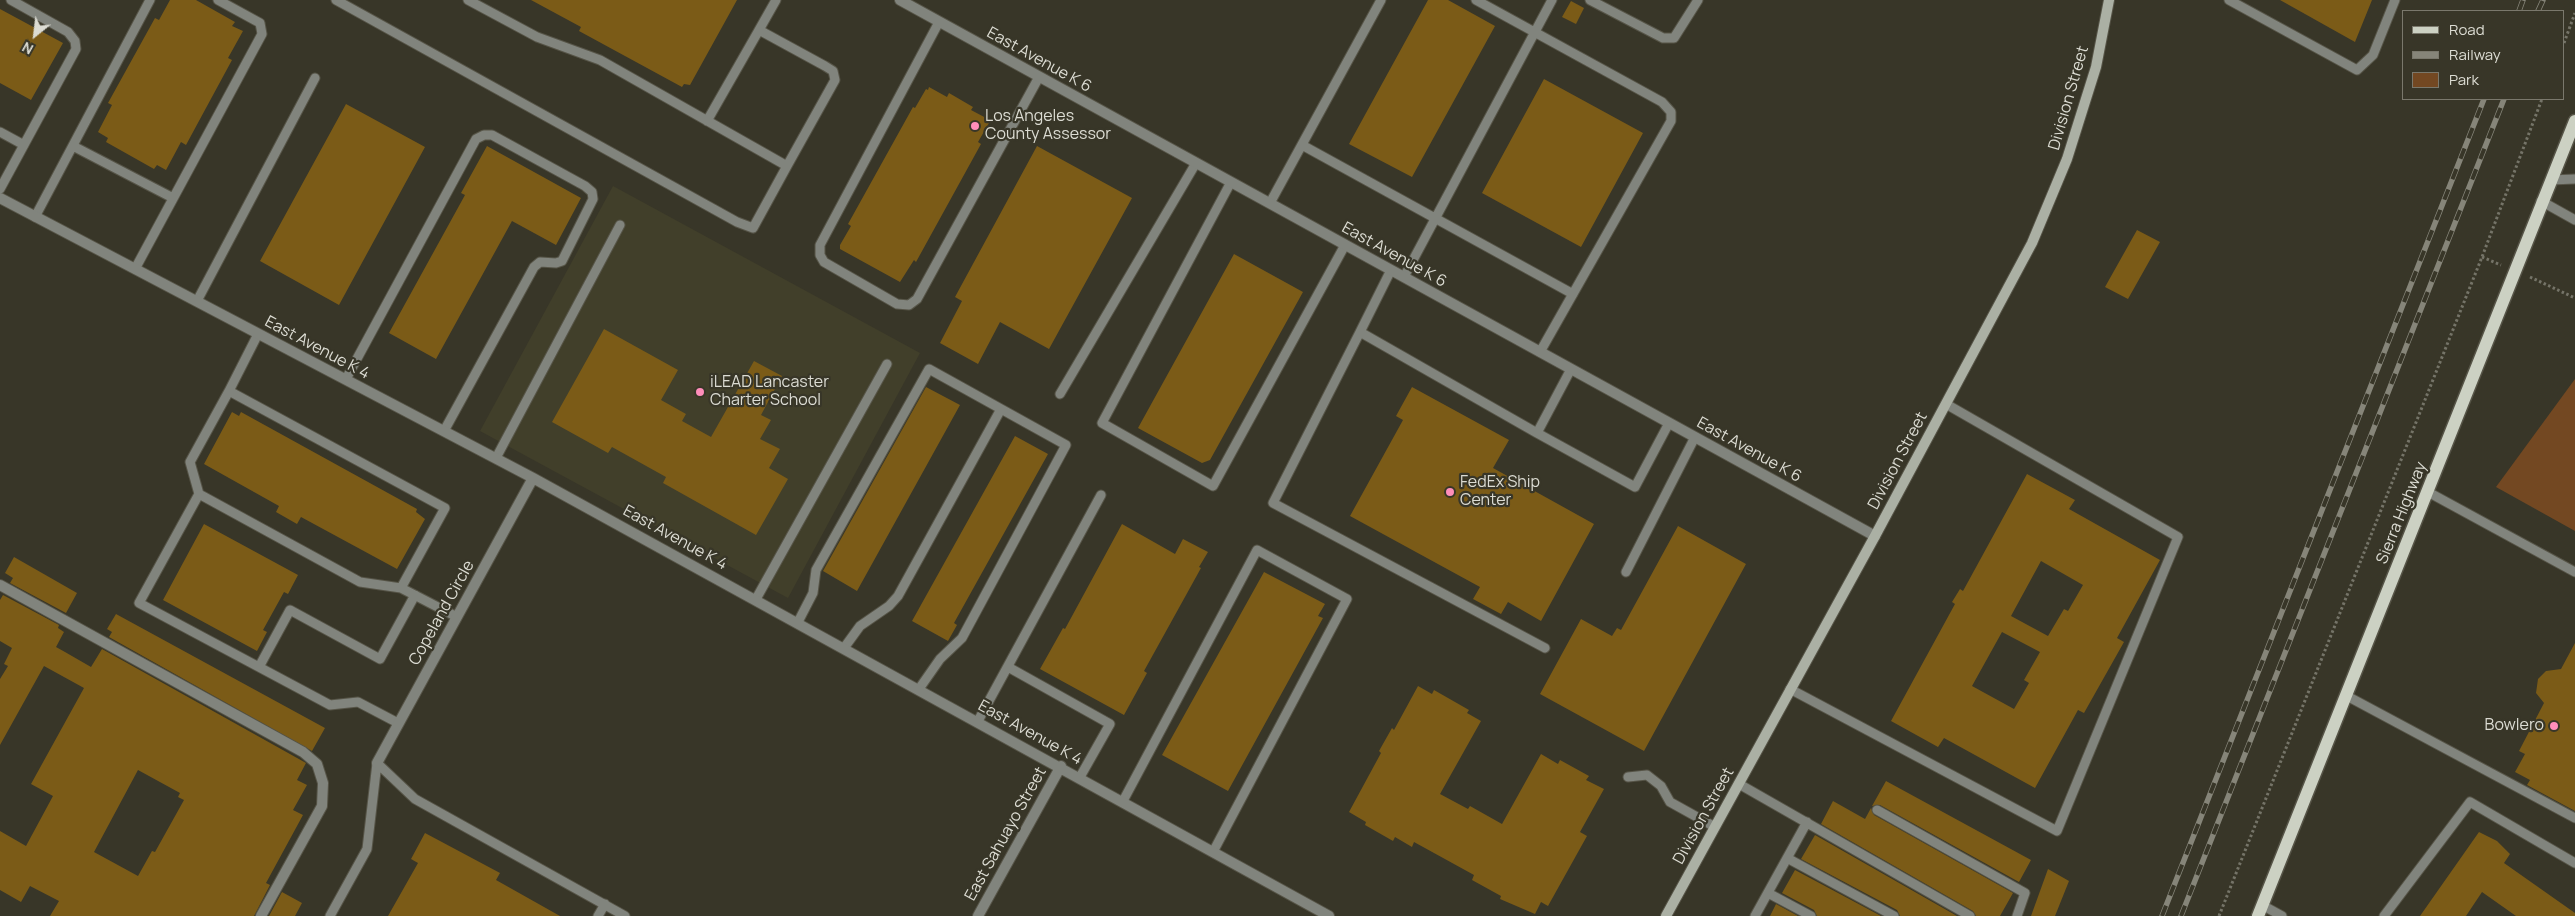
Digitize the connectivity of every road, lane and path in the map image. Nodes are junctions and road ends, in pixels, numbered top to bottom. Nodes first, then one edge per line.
1 (11, 0) edge
2 (150, 0) edge
3 (218, 0) edge
4 (336, 0) edge
5 (468, 0) edge
6 (776, 0) edge
7 (1381, 0) edge
8 (1476, 0) edge
9 (1552, 0) edge
10 (1590, 0) edge
11 (1698, 0) edge
12 (2109, 0) edge
13 (2229, 0) edge
14 (2395, 0) edge
15 (902, 1) edge
16 (2575, 13) edge
17 (939, 22) junction
18 (759, 30) junction
19 (1534, 33) junction
20 (2565, 40) edge
21 (1039, 77) junction
22 (315, 78) dead end
23 (2542, 100) edge
24 (707, 121) junction
25 (2574, 128) edge
26 (0, 132) edge
27 (24, 144) junction
28 (1302, 145) junction
29 (73, 146) junction
30 (1196, 163) junction
31 (788, 166) junction
32 (2575, 179) edge
33 (2551, 180) junction
34 (1231, 182) junction
35 (0, 189) edge
36 (0, 198) edge
37 (174, 198) junction
38 (2542, 201) junction
39 (1270, 203) junction
40 (36, 217) junction
41 (1436, 217) junction
42 (2575, 220) edge
43 (620, 224) dead end
44 (1345, 245) junction
45 (135, 269) junction
46 (1391, 270) junction
47 (1404, 277) junction
48 (2541, 282) dead end
49 (1573, 294) junction
50 (2575, 298) edge
51 (197, 301) junction
52 (1360, 332) junction
53 (258, 334) junction
54 (1540, 352) junction
55 (887, 364) dead end
56 (1571, 369) junction
57 (346, 379) junction
58 (229, 391) junction
59 (1060, 394) dead end
60 (1946, 404) junction
61 (1001, 410) junction
62 (1669, 423) junction
63 (444, 430) junction
64 (1537, 433) junction
65 (1695, 437) junction
66 (496, 458) junction
67 (533, 478) junction
68 (2428, 492) junction
69 (199, 494) junction
70 (1101, 495) dead end
71 (1875, 536) junction
72 (1626, 572) dead end
73 (2575, 572) edge
74 (0, 585) edge
75 (400, 588) junction
76 (415, 595) junction
77 (756, 599) junction
78 (457, 617) junction
79 (798, 622) junction
80 (844, 648) junction
81 (1545, 648) dead end
82 (259, 667) junction
83 (1008, 667) junction
84 (919, 689) junction
85 (1790, 689) junction
86 (2347, 696) junction
87 (978, 721) junction
88 (398, 723) junction
89 (377, 764) junction
90 (1061, 766) junction
91 (1080, 777) junction
92 (1628, 777) dead end
93 (1739, 784) junction
94 (1123, 801) junction
95 (1877, 810) dead end
96 (2575, 818) edge
97 (1807, 822) junction
98 (1715, 827) junction
99 (1213, 852) junction
100 (1787, 858) junction
101 (2575, 863) edge
102 (1768, 893) junction
103 (605, 904) junction
104 (2260, 911) edge
105 (262, 916) edge
106 (330, 916) edge
107 (598, 916) edge
108 (625, 916) edge
109 (978, 916) edge
110 (1329, 916) edge
111 (1666, 916) edge
112 (1755, 916) edge
113 (1811, 916) edge
114 (1894, 916) edge
115 (1970, 916) edge
116 (2017, 916) edge
117 (2219, 916) edge
118 (2282, 916) edge
119 (2384, 916) edge

1 - 27 lane
2 - 29 lane
3 - 37 lane
4 - 31 lane
5 - 24 lane
6 - 18 lane
7 - 28 lane
8 - 19 lane
9 - 19 lane
10 - 11 lane
12 - 60 main road, Division Street
13 - 14 lane
15 - 17 street, East Avenue K 6
16 - 20 path
17 - 21 street, East Avenue K 6
17 - 21 lane
18 - 24 lane
18 - 31 lane
19 - 41 lane
19 - 49 lane
21 - 30 street, East Avenue K 6
22 - 51 lane
23 - 117 path
24 - 31 lane
25 - 33 main road, Sierra Highway
26 - 27 lane
27 - 35 lane
28 - 39 lane
28 - 41 lane
29 - 37 lane
29 - 40 lane
30 - 34 street, East Avenue K 6
30 - 59 lane
32 - 33 lane
33 - 38 main road, Sierra Highway
34 - 39 street, East Avenue K 6
34 - 44 lane
36 - 40 street, East Avenue K 4
37 - 45 lane
38 - 42 lane
38 - 68 main road, Sierra Highway
39 - 44 street, East Avenue K 6
40 - 45 street, East Avenue K 4
41 - 47 lane
41 - 49 lane
43 - 66 lane
44 - 46 street, East Avenue K 6
45 - 51 street, East Avenue K 4
46 - 47 street, East Avenue K 6
46 - 52 lane
47 - 54 street, East Avenue K 6
48 - 50 path
49 - 54 lane
51 - 53 street, East Avenue K 4
52 - 64 lane
52 - 81 lane
53 - 57 street, East Avenue K 4
53 - 58 lane
54 - 56 street, East Avenue K 6
55 - 77 lane
56 - 62 street, East Avenue K 6
56 - 64 lane
57 - 63 street, East Avenue K 4
57 - 63 lane
58 - 69 lane
58 - 75 lane
60 - 71 main road, Division Street
60 - 85 lane
61 - 79 lane
61 - 80 lane
61 - 84 lane
62 - 64 lane
62 - 65 street, East Avenue K 6
63 - 66 street, East Avenue K 4
65 - 71 street, East Avenue K 6
65 - 72 lane
66 - 67 street, East Avenue K 4
67 - 77 street, East Avenue K 4
67 - 78 street, Copeland Circle
68 - 73 lane
68 - 86 main road, Sierra Highway
69 - 75 lane
69 - 82 lane
70 - 83 lane
71 - 85 main road, Division Street
74 - 105 street
75 - 76 lane
76 - 78 lane
76 - 82 lane
77 - 79 street, East Avenue K 4
78 - 88 street, Copeland Circle
79 - 80 street, East Avenue K 4
80 - 84 street, East Avenue K 4
82 - 88 lane
83 - 87 lane
83 - 91 lane
84 - 87 street, East Avenue K 4
85 - 93 main road, Division Street
86 - 96 lane
86 - 104 main road, Sierra Highway
87 - 90 street, East Avenue K 4
88 - 89 street, Copeland Circle
89 - 103 lane
89 - 106 lane
90 - 91 street, East Avenue K 4
90 - 109 street, East Sahuayo Street
91 - 94 street, East Avenue K 4
92 - 98 lane
93 - 97 lane
93 - 98 main road, Division Street
94 - 99 street, East Avenue K 4
94 - 99 lane
95 - 116 lane
97 - 100 lane
97 - 115 lane
98 - 111 main road, Division Street
99 - 110 street, East Avenue K 4
100 - 102 lane
100 - 114 lane
101 - 119 lane
102 - 112 lane
102 - 113 lane
103 - 107 lane
103 - 108 lane
104 - 118 lane

